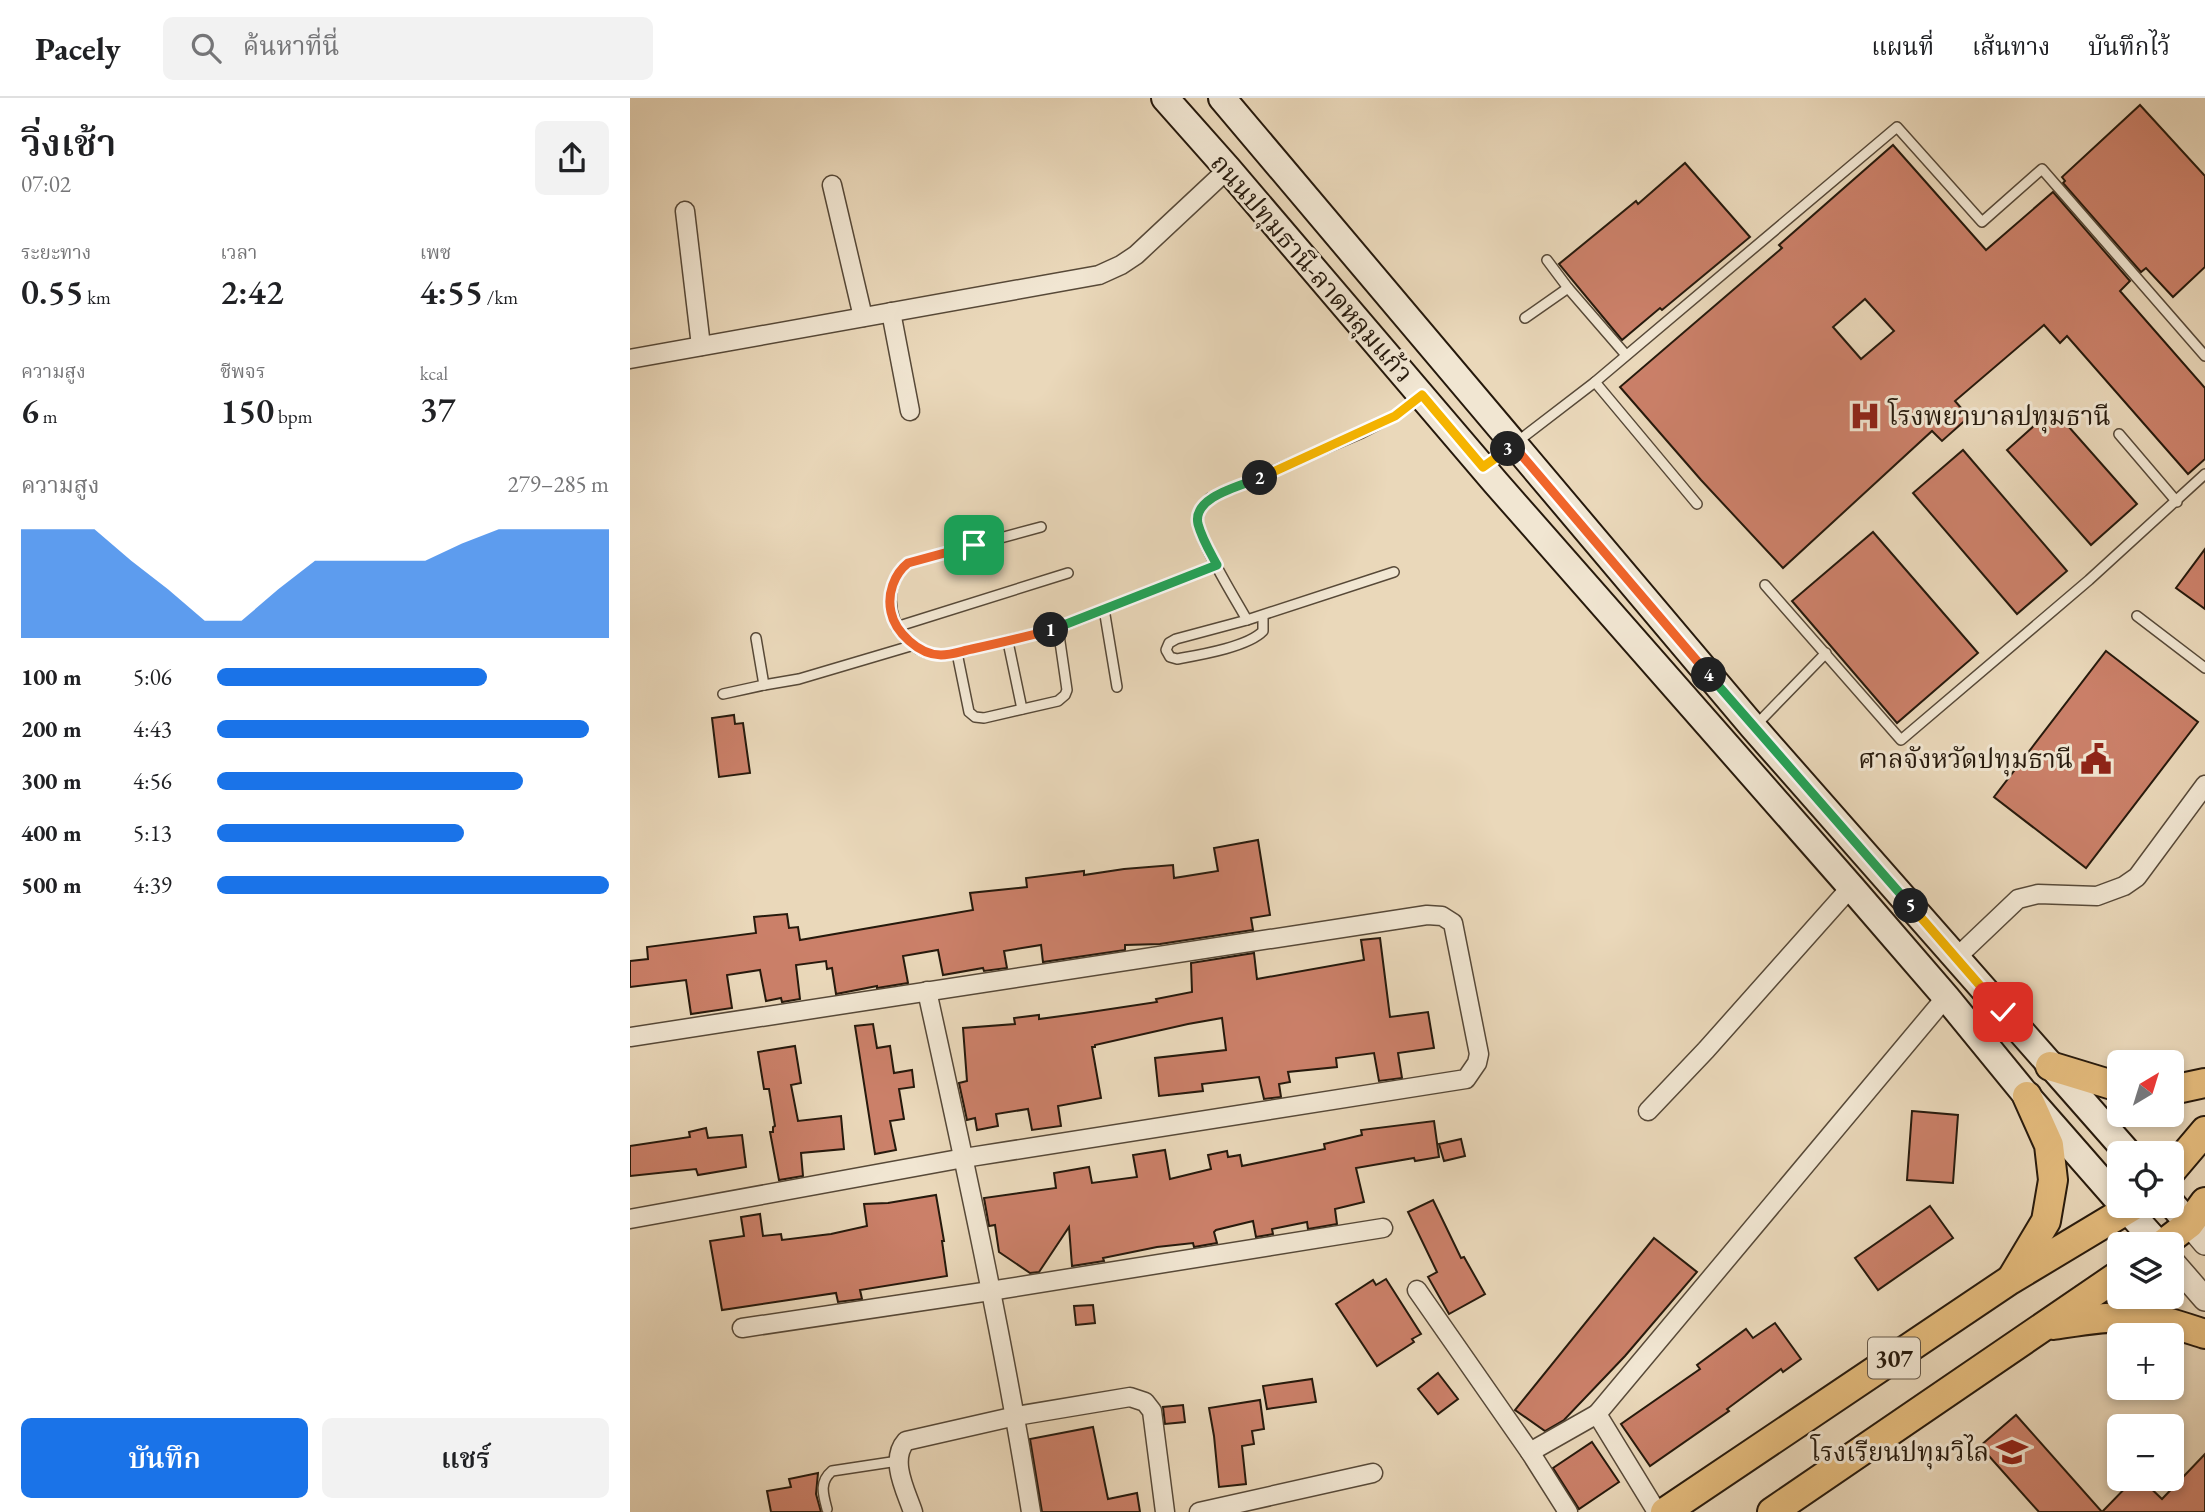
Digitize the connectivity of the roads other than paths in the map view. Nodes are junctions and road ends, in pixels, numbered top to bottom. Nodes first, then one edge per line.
1 (1165, 98) edge
2 (1222, 98) edge
3 (1228, 169) junction
4 (832, 185) dead end
5 (685, 211) dead end
6 (1547, 260) dead end
7 (1568, 288) junction
8 (891, 312) junction
9 (863, 317) junction
10 (1525, 318) dead end
11 (701, 346) junction
12 (1626, 355) junction
13 (2205, 356) edge
14 (630, 359) edge
15 (1595, 382) junction
16 (1422, 395) junction
17 (909, 411) dead end
18 (2119, 434) dead end
19 (1513, 445) junction
20 (1483, 467) junction
21 (2205, 474) edge
22 (2176, 502) junction
23 (1697, 505) dead end
24 (1041, 527) dead end
25 (1217, 565) junction
26 (1394, 572) dead end
27 (1068, 573) dead end
28 (1765, 585) dead end
29 (1104, 609) junction
30 (1263, 616) junction
31 (2137, 616) dead end
32 (1247, 620) junction
33 (896, 627) junction
34 (1058, 628) junction
35 (756, 638) dead end
36 (1008, 642) junction
37 (914, 645) junction
38 (957, 653) junction
39 (1826, 653) junction
40 (2205, 668) edge
41 (764, 685) junction
42 (1117, 687) dead end
43 (723, 694) dead end
44 (1022, 709) junction
45 (1753, 727) junction
46 (2205, 785) edge
47 (1851, 887) junction
48 (1956, 957) junction
49 (928, 992) junction
50 (1946, 997) junction
51 (630, 1037) edge
52 (2050, 1066) junction
53 (2107, 1083) edge
54 (2205, 1083) edge
55 (2184, 1087) edge
56 (2027, 1096) junction
57 (1648, 1111) dead end
58 (2205, 1130) edge
59 (2117, 1141) edge
60 (2184, 1155) edge
61 (964, 1158) junction
62 (2107, 1185) edge
63 (2107, 1218) edge
64 (2136, 1218) edge
65 (2193, 1218) edge
66 (630, 1219) edge
67 (1383, 1228) dead end
68 (2148, 1232) edge
69 (2177, 1232) edge
70 (2184, 1274) edge
71 (2010, 1280) junction
72 (2107, 1283) edge
73 (1417, 1290) dead end
74 (990, 1291) junction
75 (2205, 1298) edge
76 (2047, 1325) junction
77 (742, 1328) dead end
78 (2205, 1334) edge
79 (1597, 1414) junction
80 (1016, 1416) junction
81 (1530, 1452) junction
82 (898, 1461) junction
83 (1373, 1473) dead end
84 (827, 1509) dead end
85 (913, 1512) edge
86 (1031, 1512) edge
87 (1165, 1512) edge
88 (1199, 1512) edge
89 (1568, 1512) edge
90 (1657, 1512) edge
91 (1665, 1512) edge
92 (1772, 1512) edge

1 - 3 main road, ถนนปทุมธานี-ลาดหลุมแก้ว
2 - 19 main road, ถนนปทุมธานี-ลาดหลุมแก้ว
3 - 8 street
3 - 16 main road, ถนนปทุมธานี-ลาดหลุมแก้ว
4 - 9 street
5 - 11 street
6 - 7 lane
7 - 10 lane
7 - 12 lane
8 - 9 street
8 - 17 street
9 - 11 street
11 - 14 street
12 - 13 lane
12 - 15 lane
15 - 19 lane
15 - 23 lane
16 - 20 main road, ถนนปทุมธานี-ลาดหลุมแก้ว
16 - 25 lane
18 - 22 lane
19 - 20 lane
19 - 45 main road, ถนนปทุมธานี-ลาดหลุมแก้ว
20 - 47 main road, ถนนปทุมธานี-ลาดหลุมแก้ว
21 - 22 lane
22 - 39 lane
24 - 33 lane
25 - 29 lane
25 - 32 lane
26 - 30 lane
27 - 33 lane
28 - 39 lane
29 - 34 lane
29 - 42 lane
30 - 32 lane
30 - 32 lane
31 - 40 lane
33 - 37 lane
34 - 36 lane
34 - 44 lane
35 - 41 lane
36 - 38 lane
36 - 44 lane
37 - 38 lane
37 - 41 lane
38 - 44 lane
39 - 45 lane
41 - 43 lane
45 - 48 main road, ถนนปทุมธานี-ลาดหลุมแก้ว
46 - 48 street
47 - 50 main road, ถนนปทุมธานี-ลาดหลุมแก้ว
47 - 57 street
48 - 52 main road, ถนนปทุมธานี-ลาดหลุมแก้ว
49 - 51 street
49 - 61 street
49 - 61 street
50 - 56 main road, ถนนปทุมธานี-ลาดหลุมแก้ว
50 - 79 street
52 - 53 main road
52 - 59 main road, ถนนปทุมธานี-ลาดหลุมแก้ว
54 - 55 main road
56 - 62 main road, ถนนปทุมธานี-ลาดหลุมแก้ว
56 - 71 main road
58 - 60 main road
61 - 66 street
61 - 74 street
63 - 71 main road, 307
64 - 68 main road, ถนนปทุมธานี-ลาดหลุมแก้ว
65 - 69 main road
67 - 74 street
70 - 75 street
71 - 91 main road, 307
72 - 76 main road, 307
73 - 81 street
74 - 77 street
74 - 80 street
76 - 78 main road
76 - 92 main road, 307
79 - 81 street
79 - 90 street
80 - 82 street
80 - 86 street
80 - 87 street
81 - 89 street
82 - 84 lane
82 - 85 street
83 - 88 street

